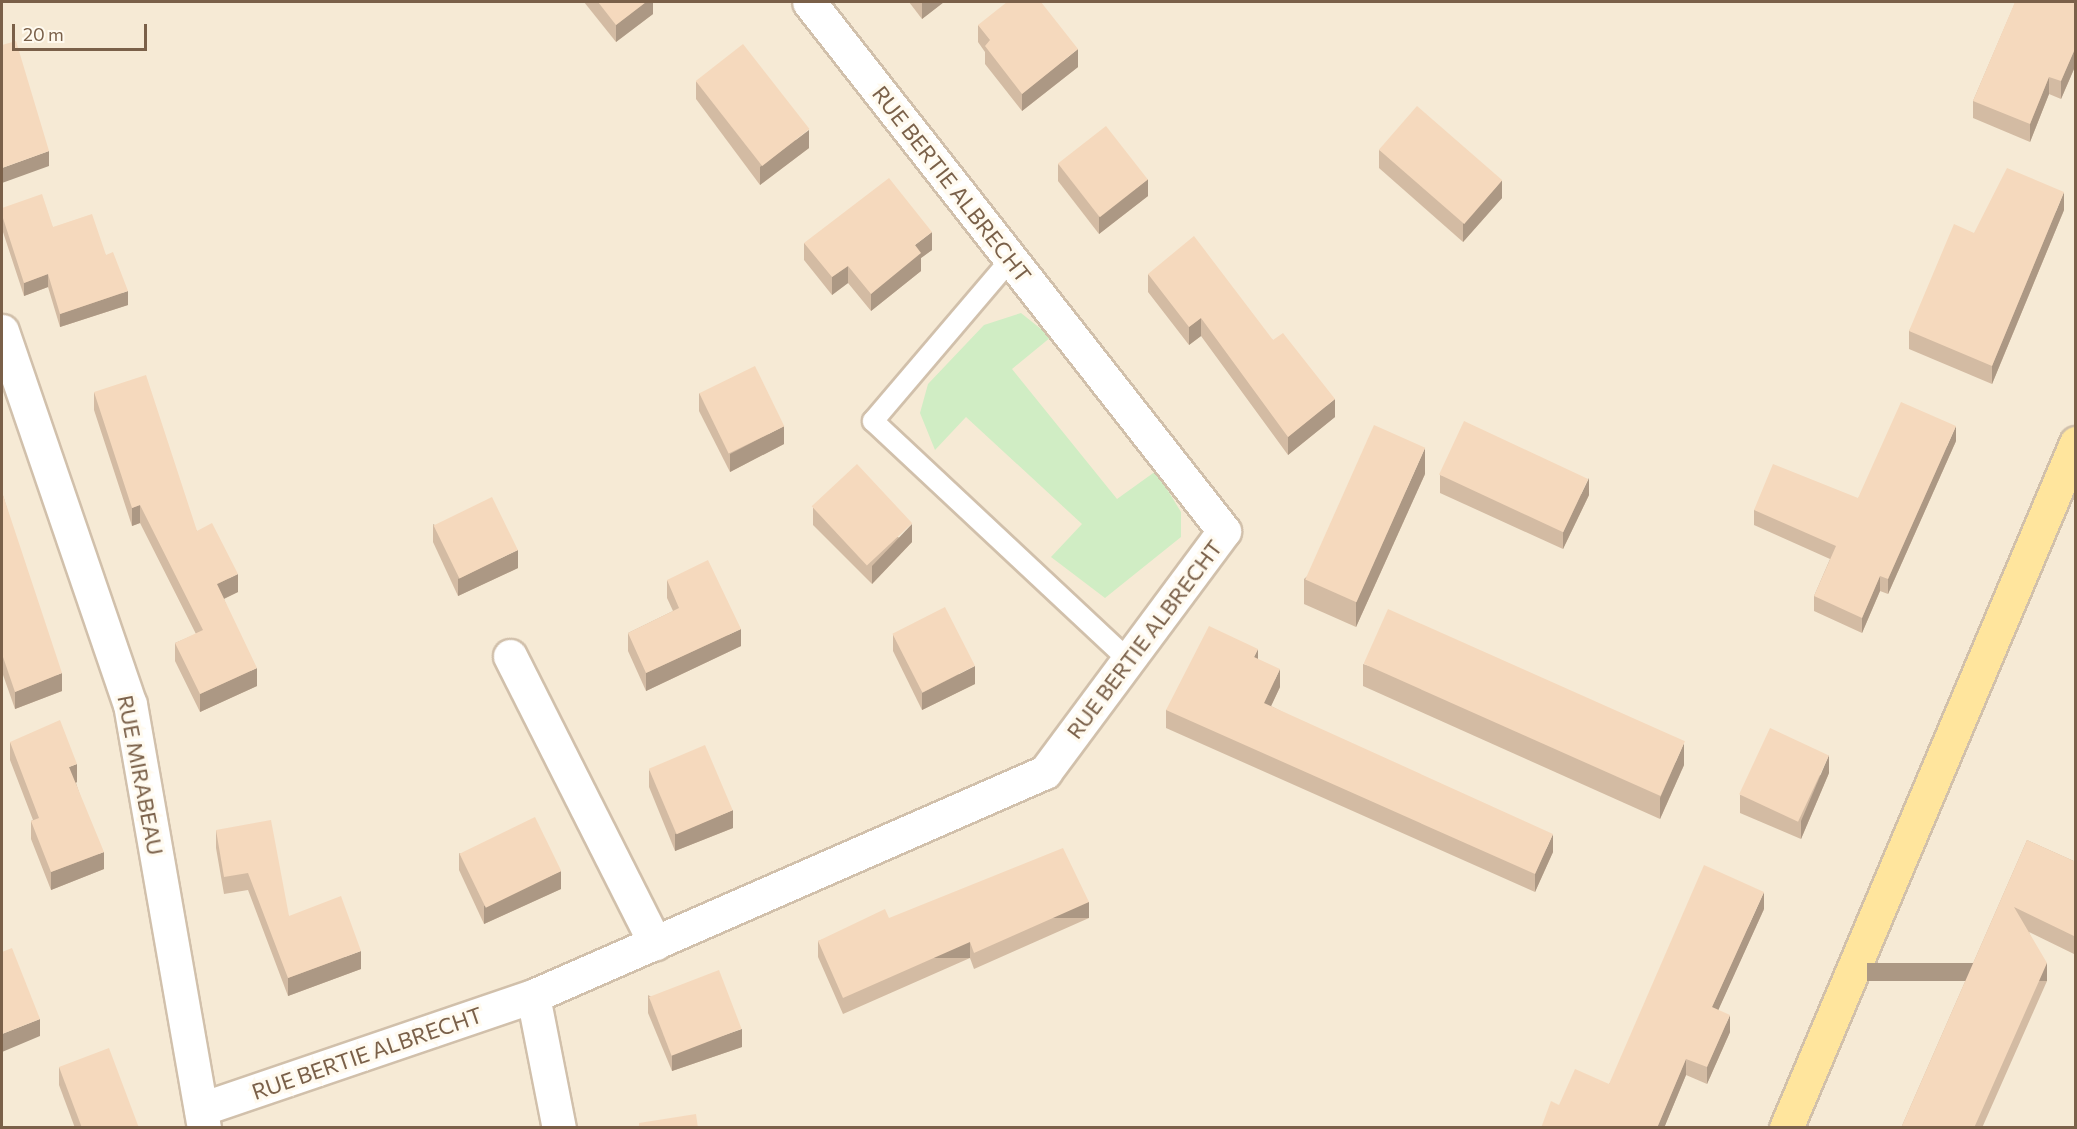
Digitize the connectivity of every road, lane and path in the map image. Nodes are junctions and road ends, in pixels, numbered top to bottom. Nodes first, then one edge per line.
1 (809, 2) edge
2 (1011, 259) junction
3 (2, 331) edge
4 (2076, 443) edge
5 (510, 656) dead end
6 (1128, 660) junction
7 (655, 943) junction
8 (533, 996) junction
9 (202, 1118) edge
10 (559, 1128) edge
11 (1786, 1128) edge

1 - 2 street, RUE BERTIE ALBRECHT
2 - 6 street, RUE BERTIE ALBRECHT
2 - 6 lane
3 - 9 street, RUE MIRABEAU
4 - 11 main road
5 - 7 street
6 - 7 street, RUE BERTIE ALBRECHT
7 - 8 street, RUE BERTIE ALBRECHT
8 - 9 street, RUE BERTIE ALBRECHT
8 - 10 street

